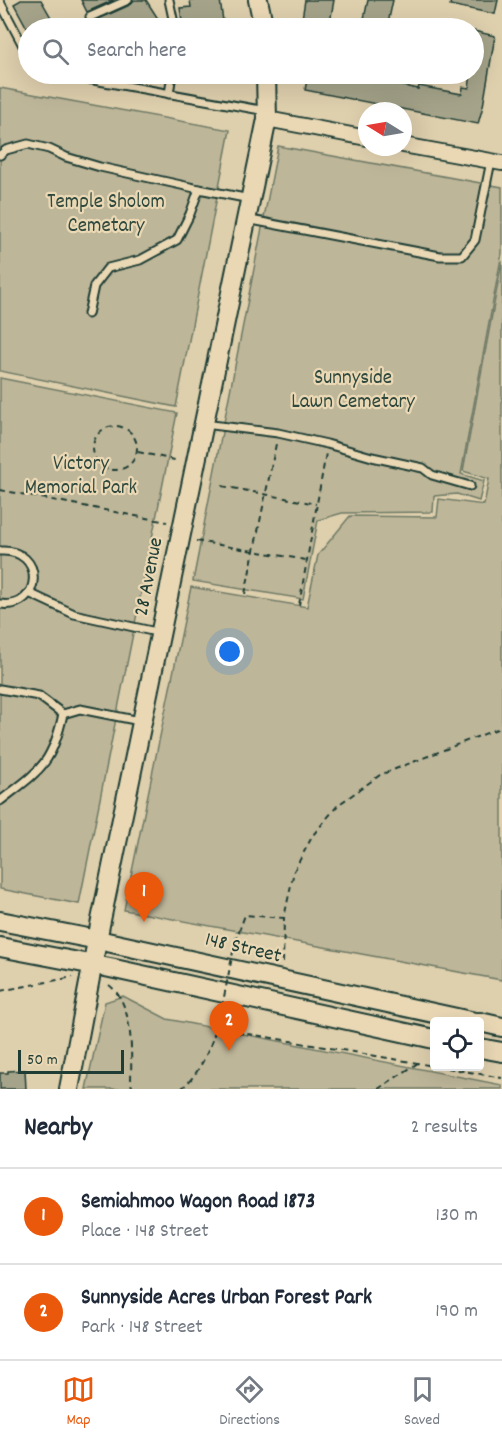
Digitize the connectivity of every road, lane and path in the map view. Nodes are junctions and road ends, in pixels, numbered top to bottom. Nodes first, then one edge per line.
1 (128, 0) edge
2 (169, 0) edge
3 (258, 0) edge
4 (0, 2) edge
5 (90, 17) dead end
6 (173, 18) edge
7 (262, 18) edge
8 (18, 36) edge
9 (114, 84) edge
10 (170, 84) edge
11 (266, 84) edge
12 (169, 94) junction
13 (267, 115) junction
14 (358, 136) edge
15 (412, 147) edge
16 (0, 155) edge
17 (497, 162) edge
18 (199, 189) junction
19 (250, 199) junction
20 (246, 219) junction
21 (88, 314) dead end
22 (204, 424) junction
23 (278, 434) junction
24 (327, 444) junction
25 (137, 452) junction
26 (185, 462) dead end
27 (222, 486) dead end
28 (470, 486) dead end
29 (0, 490) edge
30 (265, 494) junction
31 (316, 504) junction
32 (173, 523) dead end
33 (195, 540) dead end
34 (253, 550) junction
35 (0, 551) edge
36 (306, 560) junction
37 (29, 592) junction
38 (245, 594) dead end
39 (0, 604) edge
40 (298, 605) dead end
41 (162, 633) junction
42 (0, 689) edge
43 (63, 714) junction
44 (142, 721) junction
45 (502, 727) edge
46 (0, 801) edge
47 (284, 918) junction
48 (0, 921) edge
49 (98, 940) junction
50 (0, 947) edge
51 (93, 965) junction
52 (76, 976) dead end
53 (279, 980) junction
54 (107, 983) dead end
55 (0, 991) edge
56 (453, 1017) edge
57 (484, 1023) edge
58 (502, 1027) edge
59 (216, 1030) junction
60 (430, 1038) edge
61 (484, 1049) edge
62 (502, 1052) edge
63 (418, 1063) junction
64 (430, 1065) edge
65 (464, 1071) edge
66 (502, 1078) edge
67 (69, 1089) edge
68 (133, 1089) edge
69 (181, 1089) edge
70 (378, 1089) edge

1 - 5 lane
2 - 6 lane
3 - 7 street
4 - 8 lane
9 - 12 lane
10 - 12 lane
11 - 13 street, 28 Avenue
12 - 13 lane
13 - 14 street
13 - 19 street, 28 Avenue
15 - 17 street
16 - 18 lane
17 - 20 lane
18 - 19 lane
18 - 21 lane
19 - 20 street, 28 Avenue
20 - 22 street, 28 Avenue
22 - 23 lane
22 - 41 street, 28 Avenue
23 - 24 lane
23 - 30 path
24 - 28 lane
24 - 31 path
25 - 25 path
25 - 26 path
27 - 30 path
29 - 32 path
30 - 31 path
30 - 34 path
31 - 36 path
33 - 34 path
34 - 36 path
34 - 38 path
35 - 37 lane
36 - 40 path
37 - 39 lane
37 - 41 lane
41 - 44 street, 28 Avenue
42 - 43 lane
43 - 44 lane
43 - 46 lane
44 - 49 street, 28 Avenue
45 - 47 path
47 - 53 path
47 - 59 path, bridge
48 - 49 street, 148 Street
49 - 51 street, 28 Avenue
49 - 53 street, 148 Street
50 - 51 street
51 - 60 street
51 - 67 street, 28 Avenue
52 - 55 path
53 - 56 street, 148 Street
54 - 68 path
57 - 58 street, 148 Street
59 - 63 path
59 - 69 path
61 - 62 street
63 - 64 path
63 - 70 path
65 - 66 path

